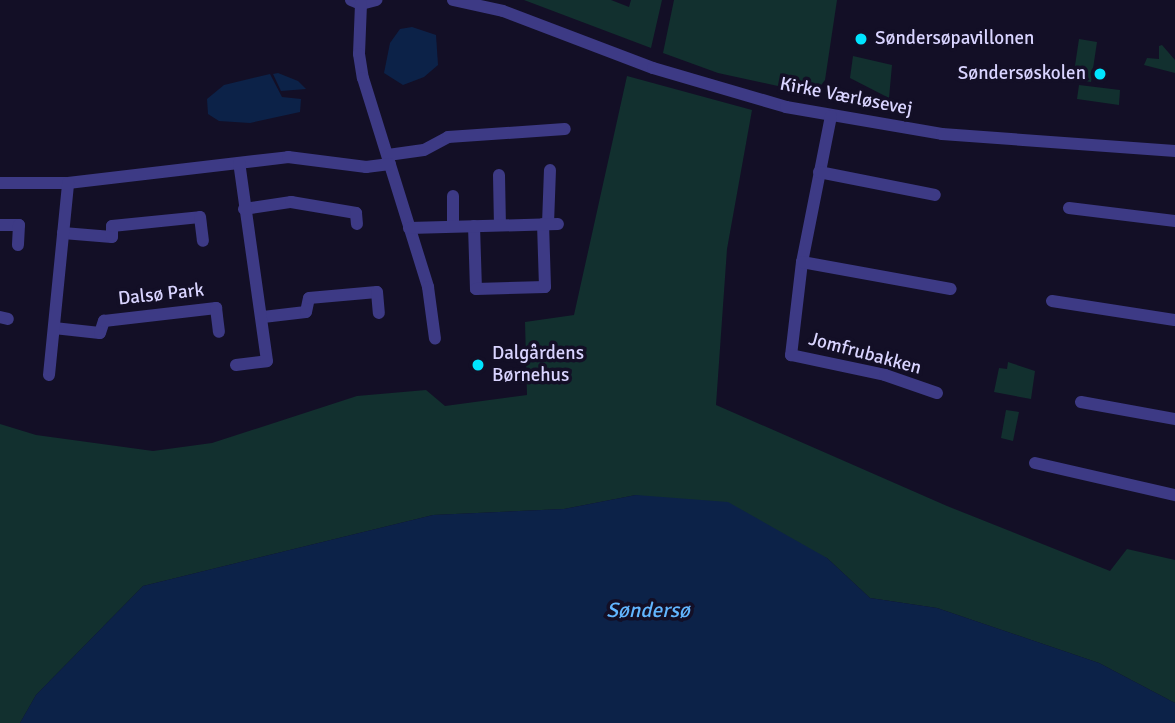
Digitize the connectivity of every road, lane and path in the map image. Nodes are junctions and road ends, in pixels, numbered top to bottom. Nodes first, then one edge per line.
1 (376, 0) edge
2 (453, 0) edge
3 (486, 0) edge
4 (356, 2) edge
5 (524, 18) junction
6 (831, 116) junction
7 (565, 129) dead end
8 (1175, 151) edge
9 (389, 159) junction
10 (239, 163) junction
11 (550, 170) dead end
12 (819, 172) junction
13 (499, 175) dead end
14 (0, 183) edge
15 (68, 183) junction
16 (935, 195) dead end
17 (453, 196) dead end
18 (1069, 208) dead end
19 (244, 209) junction
20 (1175, 221) edge
21 (357, 224) dead end
22 (550, 224) junction
23 (0, 225) edge
24 (500, 225) junction
25 (453, 226) junction
26 (474, 226) junction
27 (409, 228) junction
28 (63, 233) junction
29 (203, 241) dead end
30 (18, 245) dead end
31 (802, 262) junction
32 (951, 289) dead end
33 (1052, 301) dead end
34 (379, 313) dead end
35 (263, 317) junction
36 (1175, 320) edge
37 (54, 328) junction
38 (219, 332) dead end
39 (435, 339) dead end
40 (236, 365) dead end
41 (49, 375) dead end
42 (937, 393) dead end
43 (1082, 402) dead end
44 (1175, 419) edge
45 (1035, 463) dead end
46 (1175, 495) edge

1 - 4 street
2 - 5 street, Kirke Værløsevej
3 - 5 street, Kirke Værløsevej
4 - 9 street
5 - 6 street, Kirke Værløsevej
6 - 8 street, Kirke Værløsevej
6 - 12 street, Jomfrubakken
7 - 9 street
9 - 10 street
9 - 27 street
10 - 15 street
10 - 19 street
11 - 22 street
12 - 16 street
12 - 31 street, Jomfrubakken
13 - 24 street
14 - 15 street
15 - 28 street
17 - 25 street
18 - 20 street
19 - 21 street
19 - 35 street
22 - 24 street
22 - 26 street
23 - 30 street
24 - 26 street
25 - 26 street
25 - 27 street
27 - 39 street
28 - 29 street
28 - 37 street
31 - 32 street
31 - 42 street, Jomfrubakken
33 - 36 street
34 - 35 street
35 - 40 street
37 - 38 street, Dalsø Park
37 - 41 street
43 - 44 street
45 - 46 street

